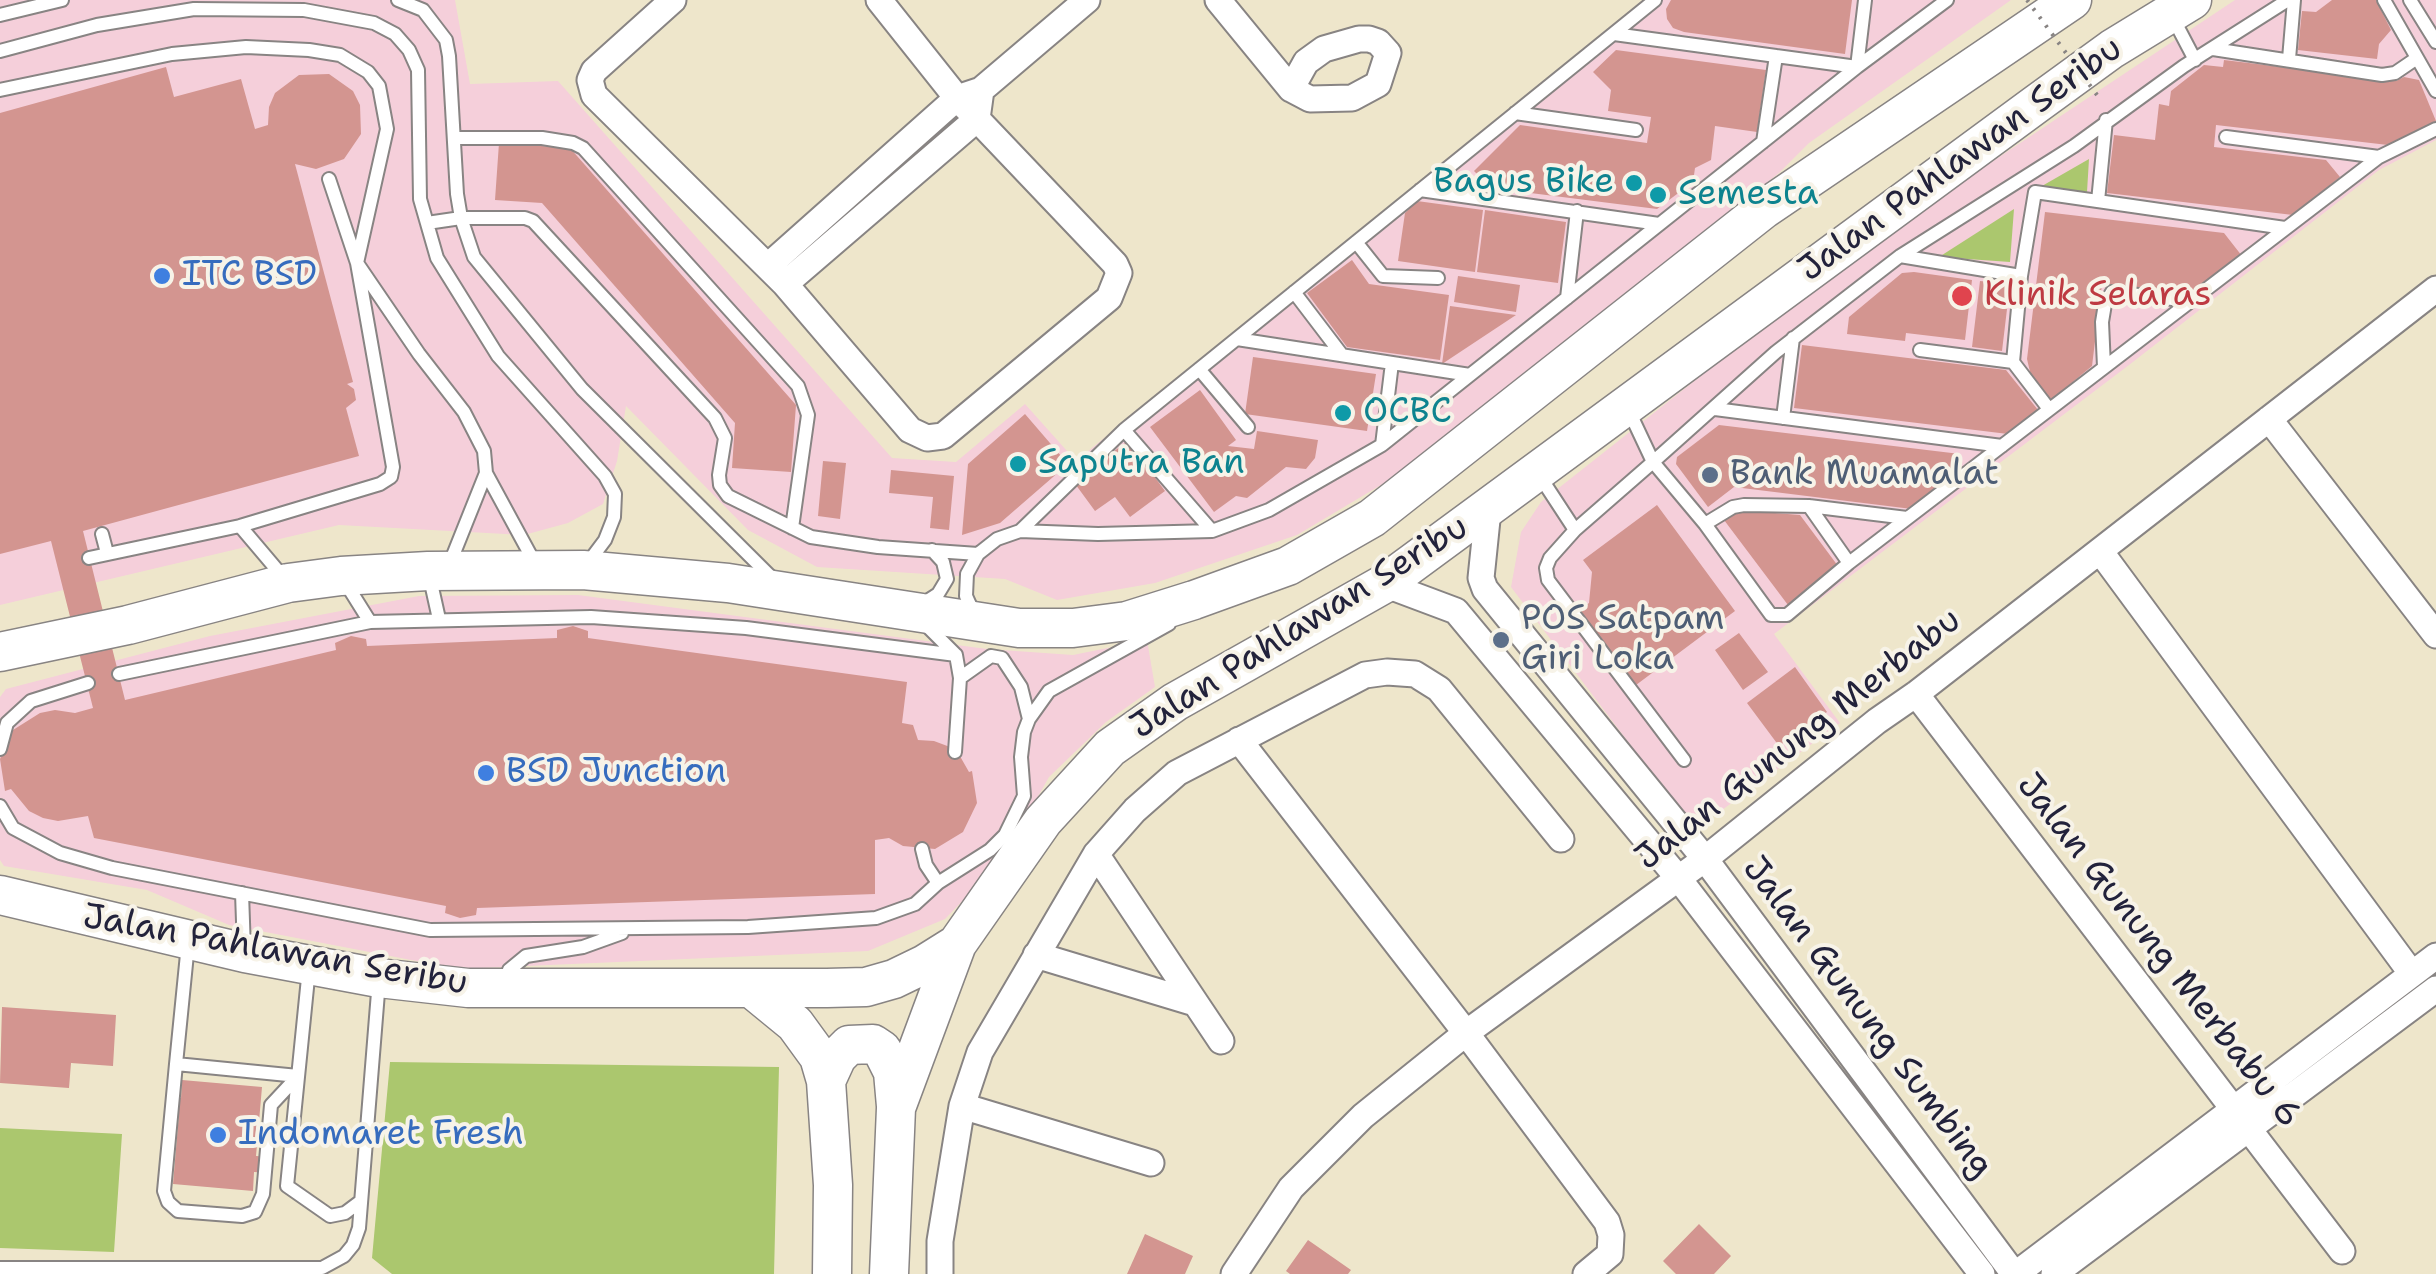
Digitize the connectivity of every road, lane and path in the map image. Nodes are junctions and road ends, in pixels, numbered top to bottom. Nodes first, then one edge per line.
1 (62, 0) edge
2 (398, 0) edge
3 (880, 0) edge
4 (1087, 0) edge
5 (1218, 0) edge
6 (1656, 0) edge
7 (1865, 0) edge
8 (1947, 0) edge
9 (2027, 0) edge
10 (2072, 0) edge
11 (2291, 0) edge
12 (2384, 0) edge
13 (2410, 0) edge
14 (662, 4) edge
15 (2181, 7) edge
16 (0, 15) edge
17 (1614, 34) junction
18 (2436, 42) edge
19 (2213, 50) junction
20 (0, 52) edge
21 (1776, 56) junction
22 (2417, 58) junction
23 (2289, 59) junction
24 (2195, 60) junction
25 (1857, 67) junction
26 (1291, 89) dead end
27 (0, 90) edge
28 (2436, 91) edge
29 (969, 94) junction
30 (2100, 99) dead end
31 (1516, 113) junction
32 (977, 119) junction
33 (2106, 120) junction
34 (2436, 129) edge
35 (1636, 130) dead end
36 (2226, 137) dead end
37 (455, 138) junction
38 (1763, 142) junction
39 (2379, 157) junction
40 (2025, 178) junction
41 (330, 180) dead end
42 (1420, 190) junction
43 (2035, 192) junction
44 (2098, 201) junction
45 (1577, 211) junction
46 (461, 218) junction
47 (427, 223) junction
48 (1660, 224) junction
49 (2284, 228) junction
50 (1356, 242) junction
51 (1900, 256) junction
52 (357, 262) junction
53 (777, 275) junction
54 (2021, 276) junction
55 (1438, 278) dead end
56 (2436, 290) edge
57 (1294, 292) junction
58 (1566, 298) junction
59 (2190, 301) junction
60 (1793, 338) junction
61 (1237, 339) junction
62 (1920, 350) dead end
63 (1342, 355) junction
64 (2013, 362) junction
65 (1392, 363) junction
66 (2104, 367) junction
67 (1199, 369) junction
68 (1470, 375) junction
69 (1626, 404) junction
70 (1715, 409) junction
71 (2049, 410) junction
72 (1783, 418) junction
73 (2270, 419) junction
74 (1248, 427) dead end
75 (1124, 430) junction
76 (1382, 445) junction
77 (2002, 446) junction
78 (1653, 462) junction
79 (1536, 472) junction
80 (486, 473) junction
81 (1809, 506) junction
82 (1488, 510) junction
83 (1907, 518) junction
84 (1705, 524) junction
85 (240, 526) junction
86 (792, 528) junction
87 (1574, 530) junction
88 (1212, 531) junction
89 (1020, 532) junction
90 (102, 534) dead end
91 (932, 550) junction
92 (2100, 551) junction
93 (108, 554) junction
94 (978, 554) junction
95 (90, 558) dead end
96 (1849, 564) junction
97 (538, 570) junction
98 (583, 570) junction
99 (438, 571) junction
100 (342, 576) junction
101 (288, 583) junction
102 (1384, 584) junction
103 (787, 592) junction
104 (1194, 600) junction
105 (912, 612) junction
106 (440, 619) junction
107 (370, 622) junction
108 (978, 622) junction
109 (2436, 635) edge
110 (51, 642) junction
111 (0, 652) edge
112 (956, 654) junction
113 (119, 674) dead end
114 (0, 678) edge
115 (960, 678) junction
116 (88, 683) dead end
117 (1916, 694) junction
118 (1029, 719) junction
119 (1239, 740) junction
120 (0, 749) edge
121 (955, 752) dead end
122 (1684, 760) dead end
123 (0, 806) edge
124 (1561, 839) dead end
125 (922, 850) dead end
126 (1096, 854) junction
127 (1704, 859) junction
128 (1679, 878) junction
129 (938, 883) junction
130 (242, 893) junction
131 (4, 894) edge
132 (634, 929) junction
133 (188, 942) junction
134 (957, 944) junction
135 (244, 953) junction
136 (1036, 955) junction
137 (2436, 956) edge
138 (310, 965) junction
139 (2412, 974) junction
140 (379, 978) junction
141 (751, 988) junction
142 (2436, 989) edge
143 (500, 991) junction
144 (1196, 1003) junction
145 (1466, 1032) junction
146 (1221, 1040) dead end
147 (176, 1064) junction
148 (298, 1076) junction
149 (826, 1082) junction
150 (962, 1106) junction
151 (896, 1108) junction
152 (2243, 1118) junction
153 (1151, 1163) dead end
154 (361, 1201) junction
155 (2342, 1251) dead end
156 (0, 1268) edge
157 (832, 1274) edge
158 (889, 1274) edge
159 (940, 1274) edge
160 (1234, 1274) edge
161 (1586, 1274) edge
162 (1982, 1274) edge
163 (2015, 1274) edge
164 (2054, 1274) edge

1 - 16 lane
2 - 37 lane
3 - 29 street
4 - 29 street
5 - 26 street
6 - 17 lane
7 - 25 lane
8 - 25 lane
9 - 30 path, bridge
10 - 104 main road, Jalan Pahlawan Seribu
11 - 19 lane
11 - 23 lane
12 - 22 lane
13 - 18 lane
14 - 53 street
15 - 24 lane
15 - 69 main road, Jalan Pahlawan Seribu
17 - 21 lane
17 - 31 lane
19 - 23 lane
19 - 24 lane
20 - 47 lane
21 - 25 lane
21 - 38 lane
22 - 23 lane
22 - 28 lane
24 - 33 lane
25 - 38 lane
27 - 52 lane
29 - 32 street
29 - 53 street
31 - 35 lane
31 - 42 lane
32 - 53 street
32 - 53 street
33 - 40 lane
33 - 44 lane
34 - 39 lane
36 - 39 lane
37 - 46 lane
37 - 86 lane
38 - 48 lane
39 - 49 lane
40 - 43 lane
40 - 51 lane
41 - 52 lane
42 - 45 lane
42 - 50 lane
43 - 44 lane
43 - 54 lane
44 - 49 lane
45 - 48 lane
45 - 58 lane
46 - 47 lane
46 - 86 lane
46 - 103 lane
47 - 98 lane
48 - 58 lane
49 - 59 lane
50 - 55 lane
50 - 57 lane
51 - 54 lane
51 - 60 lane
52 - 80 lane
52 - 85 lane
54 - 64 lane
56 - 73 street, Jalan Gunung Merbabu
57 - 61 lane
57 - 63 lane
58 - 68 lane
59 - 66 lane
59 - 66 lane
60 - 70 lane
60 - 72 lane
61 - 63 lane
61 - 67 lane
62 - 64 lane
63 - 65 lane
64 - 71 lane
65 - 68 lane
65 - 76 lane
66 - 71 lane
67 - 74 lane
67 - 75 lane
68 - 76 lane
69 - 78 lane
69 - 79 main road, Jalan Pahlawan Seribu
70 - 72 lane
70 - 78 lane
71 - 77 lane
72 - 77 lane
73 - 92 street, Jalan Gunung Merbabu
73 - 109 street
75 - 88 lane
75 - 89 lane
76 - 88 lane
77 - 83 lane
78 - 84 lane
78 - 87 lane
79 - 82 main road, Jalan Pahlawan Seribu
79 - 87 lane
80 - 97 lane
80 - 99 lane
81 - 83 lane
81 - 84 lane
81 - 96 lane
82 - 102 main road, Jalan Pahlawan Seribu
82 - 127 street, Jalan Gunung Sumbing
83 - 96 lane
84 - 96 lane
85 - 93 lane
85 - 101 lane
86 - 91 lane
87 - 122 lane
88 - 89 lane
89 - 94 lane
90 - 93 lane
91 - 94 lane
91 - 105 lane
92 - 117 street, Jalan Gunung Merbabu
92 - 139 street
93 - 95 lane
94 - 108 lane
97 - 98 main road, Jalan Pahlawan Seribu
97 - 99 main road, Jalan Pahlawan Seribu
98 - 103 main road, Jalan Pahlawan Seribu
99 - 100 main road, Jalan Pahlawan Seribu
99 - 106 lane
100 - 101 main road, Jalan Pahlawan Seribu
100 - 107 lane
101 - 110 main road, Jalan Pahlawan Seribu
102 - 128 street, Jalan Gunung Sumbing
102 - 134 main road, Jalan Pahlawan Seribu
103 - 105 main road, Jalan Pahlawan Seribu
104 - 108 main road, Jalan Pahlawan Seribu
104 - 118 lane
105 - 108 main road, Jalan Pahlawan Seribu
105 - 112 lane
106 - 107 lane
106 - 112 lane
107 - 113 lane
110 - 111 main road, Jalan Pahlawan Seribu
110 - 114 main road
112 - 115 lane
115 - 118 lane
115 - 121 lane
116 - 120 lane
117 - 127 street, Jalan Gunung Merbabu
117 - 152 street, Jalan Gunung Merbabu 6
118 - 129 lane
119 - 124 street
119 - 126 street
119 - 145 street
123 - 130 lane
125 - 129 lane
126 - 136 street
126 - 144 street
127 - 128 street, Jalan Gunung Merbabu
127 - 163 street, Jalan Gunung Sumbing
128 - 145 street, Jalan Gunung Merbabu
128 - 162 street, Jalan Gunung Sumbing
129 - 132 lane
130 - 132 lane
130 - 135 lane
131 - 133 main road, Jalan Pahlawan Seribu
132 - 143 lane
133 - 135 main road, Jalan Pahlawan Seribu
133 - 147 lane
134 - 141 main road, Jalan Pahlawan Seribu
134 - 151 main road
135 - 138 main road, Jalan Pahlawan Seribu
136 - 144 street
136 - 150 street
137 - 139 street
138 - 140 main road, Jalan Pahlawan Seribu
138 - 148 lane
139 - 152 street
140 - 143 main road, Jalan Pahlawan Seribu
140 - 154 lane
141 - 143 main road, Jalan Pahlawan Seribu
141 - 149 main road
142 - 152 street
144 - 146 street
145 - 160 street, Jalan Gunung Merbabu
145 - 161 street
147 - 148 lane
147 - 148 lane
148 - 154 lane
149 - 151 main road
149 - 157 main road
150 - 153 street
150 - 159 street
151 - 158 main road
152 - 155 street, Jalan Gunung Merbabu 6
152 - 163 street
152 - 164 street
154 - 156 lane

